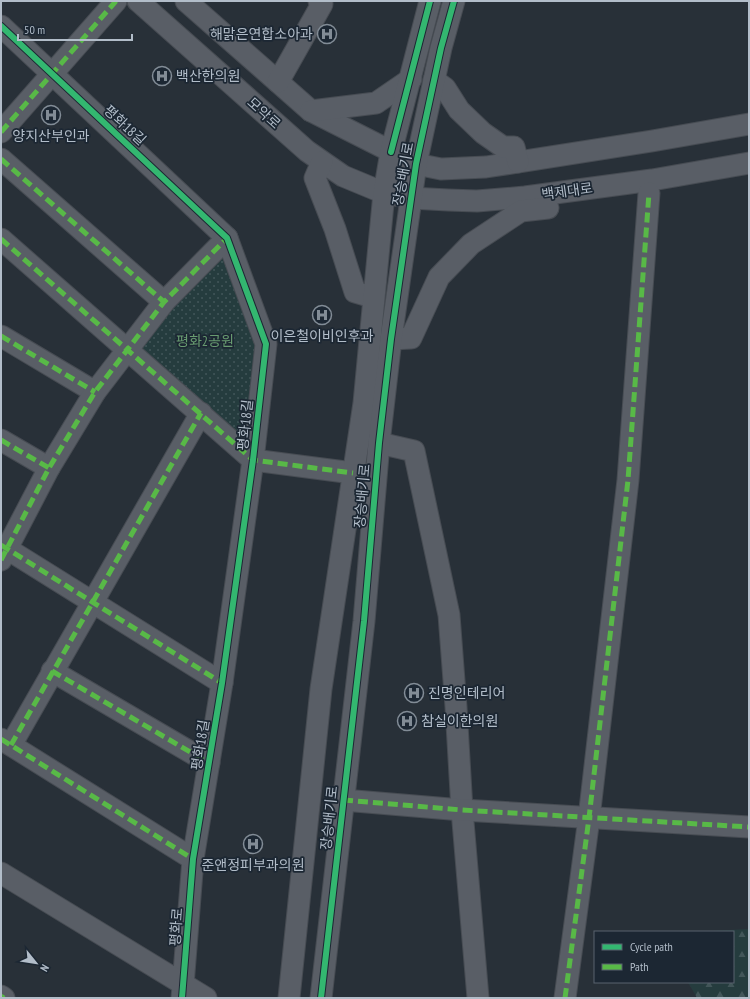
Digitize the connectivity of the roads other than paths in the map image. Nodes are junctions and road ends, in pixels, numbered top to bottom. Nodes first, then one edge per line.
1 (116, 1) edge
2 (138, 1) edge
3 (186, 1) edge
4 (319, 1) edge
5 (430, 1) edge
6 (454, 1) edge
7 (1, 26) edge
8 (52, 73) junction
9 (411, 79) junction
10 (434, 80) junction
11 (278, 82) junction
12 (311, 112) junction
13 (749, 124) edge
14 (1, 132) edge
15 (391, 152) junction
16 (1, 159) edge
17 (322, 162) junction
18 (518, 162) junction
19 (749, 163) edge
20 (416, 164) junction
21 (698, 172) junction
22 (384, 193) junction
23 (649, 193) junction
24 (411, 198) junction
25 (1, 238) edge
26 (227, 238) junction
27 (372, 298) junction
28 (164, 302) junction
29 (1, 336) edge
30 (391, 339) junction
31 (128, 349) junction
32 (95, 392) junction
33 (201, 413) junction
34 (1, 440) edge
35 (378, 443) junction
36 (253, 460) junction
37 (49, 468) junction
38 (352, 473) junction
39 (3, 551) edge
40 (92, 602) junction
41 (52, 671) junction
42 (222, 683) junction
43 (6, 742) edge
44 (209, 763) junction
45 (343, 800) junction
46 (462, 810) junction
47 (589, 818) junction
48 (749, 827) edge
49 (192, 858) junction
50 (1, 873) edge
51 (183, 992) edge
52 (1, 996) edge
53 (4, 998) edge
54 (206, 998) edge
55 (289, 998) edge
56 (321, 998) edge
57 (478, 998) edge
58 (565, 998) edge

1 - 8 street
2 - 17 street, 모악로
3 - 11 street
4 - 11 street
5 - 9 street, 장승배기로
6 - 10 street, 장승배기로
7 - 8 street, 평화18길
8 - 14 street
8 - 26 street, 평화18길
9 - 12 street
9 - 15 street, 장승배기로
10 - 18 street
10 - 20 street, 장승배기로
11 - 12 street
12 - 15 street
13 - 18 street
15 - 20 street
15 - 22 street, 장승배기로
16 - 28 street
17 - 22 street, 모악로
17 - 27 street
18 - 20 street
19 - 21 street, 백제대로
20 - 24 street, 장승배기로
21 - 23 street
21 - 24 street, 백제대로
22 - 24 street, 백제대로
22 - 27 street, 장승배기로
23 - 30 street
23 - 47 street
24 - 30 street, 장승배기로
25 - 31 street, 평화18길
26 - 28 street
26 - 36 street, 평화18길
27 - 38 street, 장승배기로
28 - 31 street
29 - 32 street
30 - 35 street, 장승배기로
31 - 32 street
31 - 33 street, 평화18길
32 - 37 street
33 - 36 street, 평화18길
33 - 40 street
34 - 37 street
35 - 45 street, 장승배기로
35 - 46 street
36 - 38 street
36 - 42 street, 평화18길
37 - 39 street
38 - 55 street, 장승배기로
39 - 40 street
40 - 41 street
40 - 42 street
41 - 43 street
41 - 44 street, 평화18길
42 - 44 street, 평화18길
43 - 49 street
44 - 49 street, 평화18길
45 - 46 street
45 - 56 street, 장승배기로
46 - 47 street
46 - 57 street
47 - 48 street
47 - 58 street
49 - 51 street, 평화로
50 - 51 street
51 - 54 street
52 - 53 street

